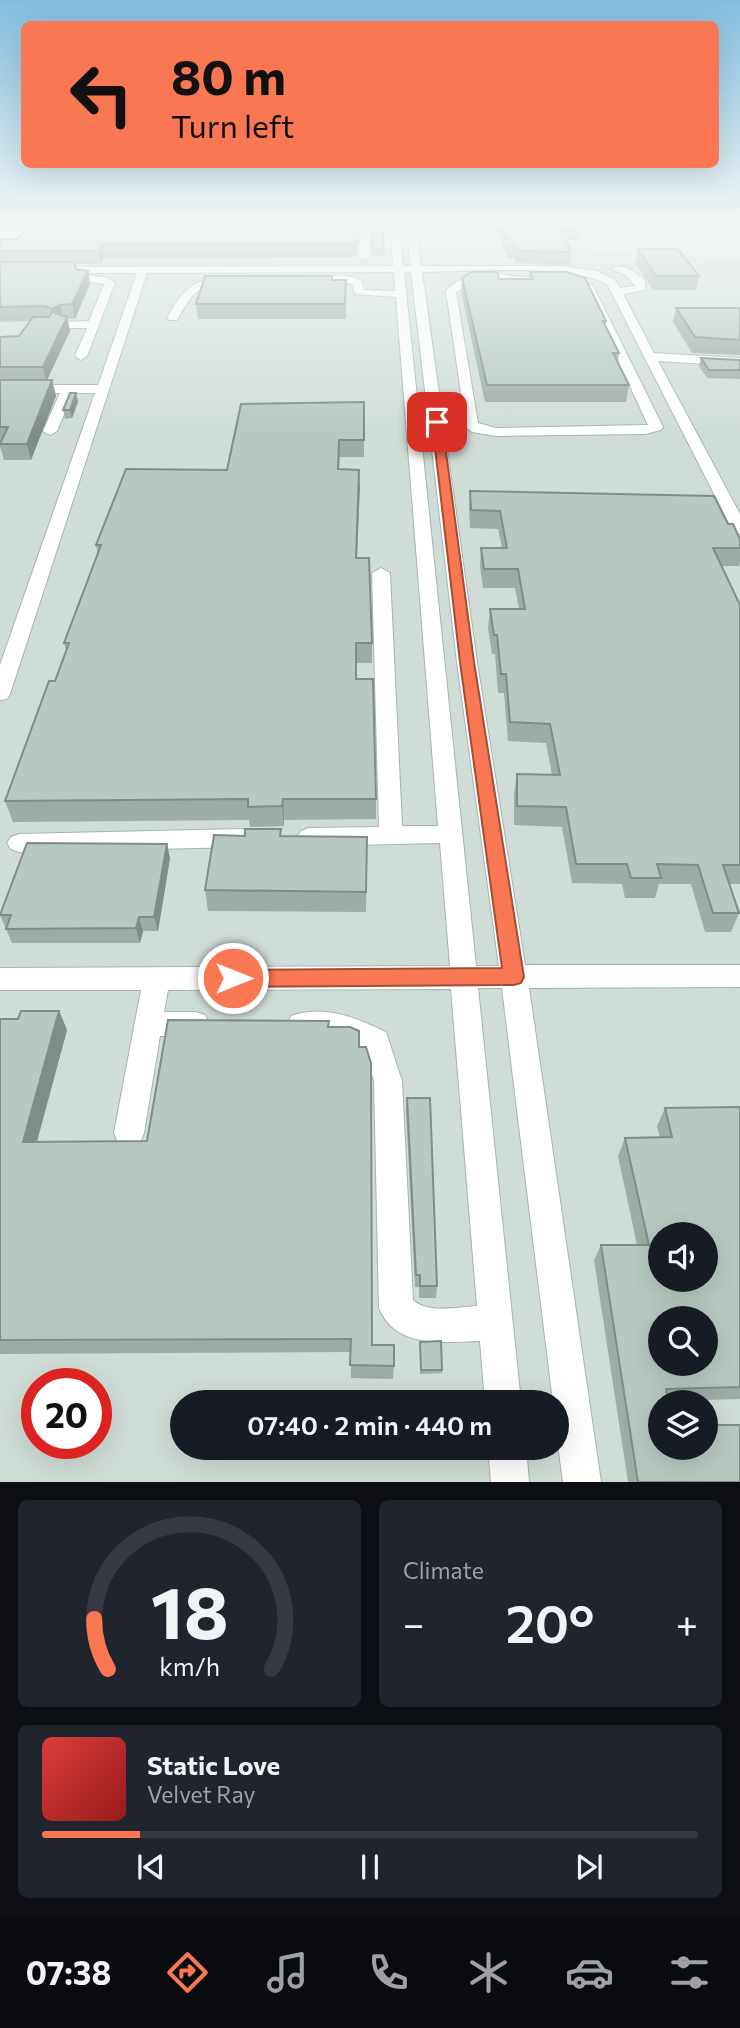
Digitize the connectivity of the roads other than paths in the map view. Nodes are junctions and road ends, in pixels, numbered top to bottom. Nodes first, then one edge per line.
1 (117, 291) edge
2 (124, 291) edge
3 (186, 291) edge
4 (359, 291) edge
5 (411, 291) edge
6 (451, 291) edge
7 (591, 291) edge
8 (622, 291) edge
9 (617, 292) joint
10 (400, 294) joint
11 (120, 295) junction
12 (173, 318) dead end
13 (93, 324) junction
14 (63, 325) edge
15 (81, 356) dead end
16 (652, 357) junction
17 (740, 362) edge
18 (0, 389) edge
19 (68, 389) junction
20 (103, 389) junction
21 (654, 428) junction
22 (686, 428) junction
23 (50, 431) dead end
24 (416, 473) junction
25 (444, 473) junction
26 (740, 529) edge
27 (382, 573) dead end
28 (0, 694) edge
29 (450, 834) junction
30 (391, 836) junction
31 (19, 842) dead end
32 (740, 976) edge
33 (465, 977) junction
34 (514, 977) junction
35 (0, 979) edge
36 (156, 979) junction
37 (148, 1024) junction
38 (217, 1024) edge
39 (272, 1024) edge
40 (129, 1133) dead end
41 (496, 1323) junction
42 (502, 1390) edge
43 (508, 1460) edge
44 (510, 1482) edge
45 (582, 1482) edge

1 - 11 street
2 - 11 street
3 - 12 street
4 - 10 street
5 - 25 street
6 - 21 street
7 - 21 street
8 - 9 street
9 - 16 street
10 - 24 street
11 - 13 street
11 - 20 street
13 - 14 street
13 - 15 street
16 - 17 street
16 - 22 street
18 - 19 street
19 - 20 street
19 - 23 street
20 - 28 street
21 - 22 street
22 - 26 street
24 - 25 street
24 - 29 street
25 - 34 street
27 - 30 street
29 - 30 street
29 - 33 street
30 - 31 street
32 - 34 street
33 - 34 street
33 - 36 street
33 - 41 street
34 - 45 street
35 - 36 street
36 - 37 street
37 - 38 street
37 - 40 street
39 - 41 street
41 - 42 street
43 - 44 street

